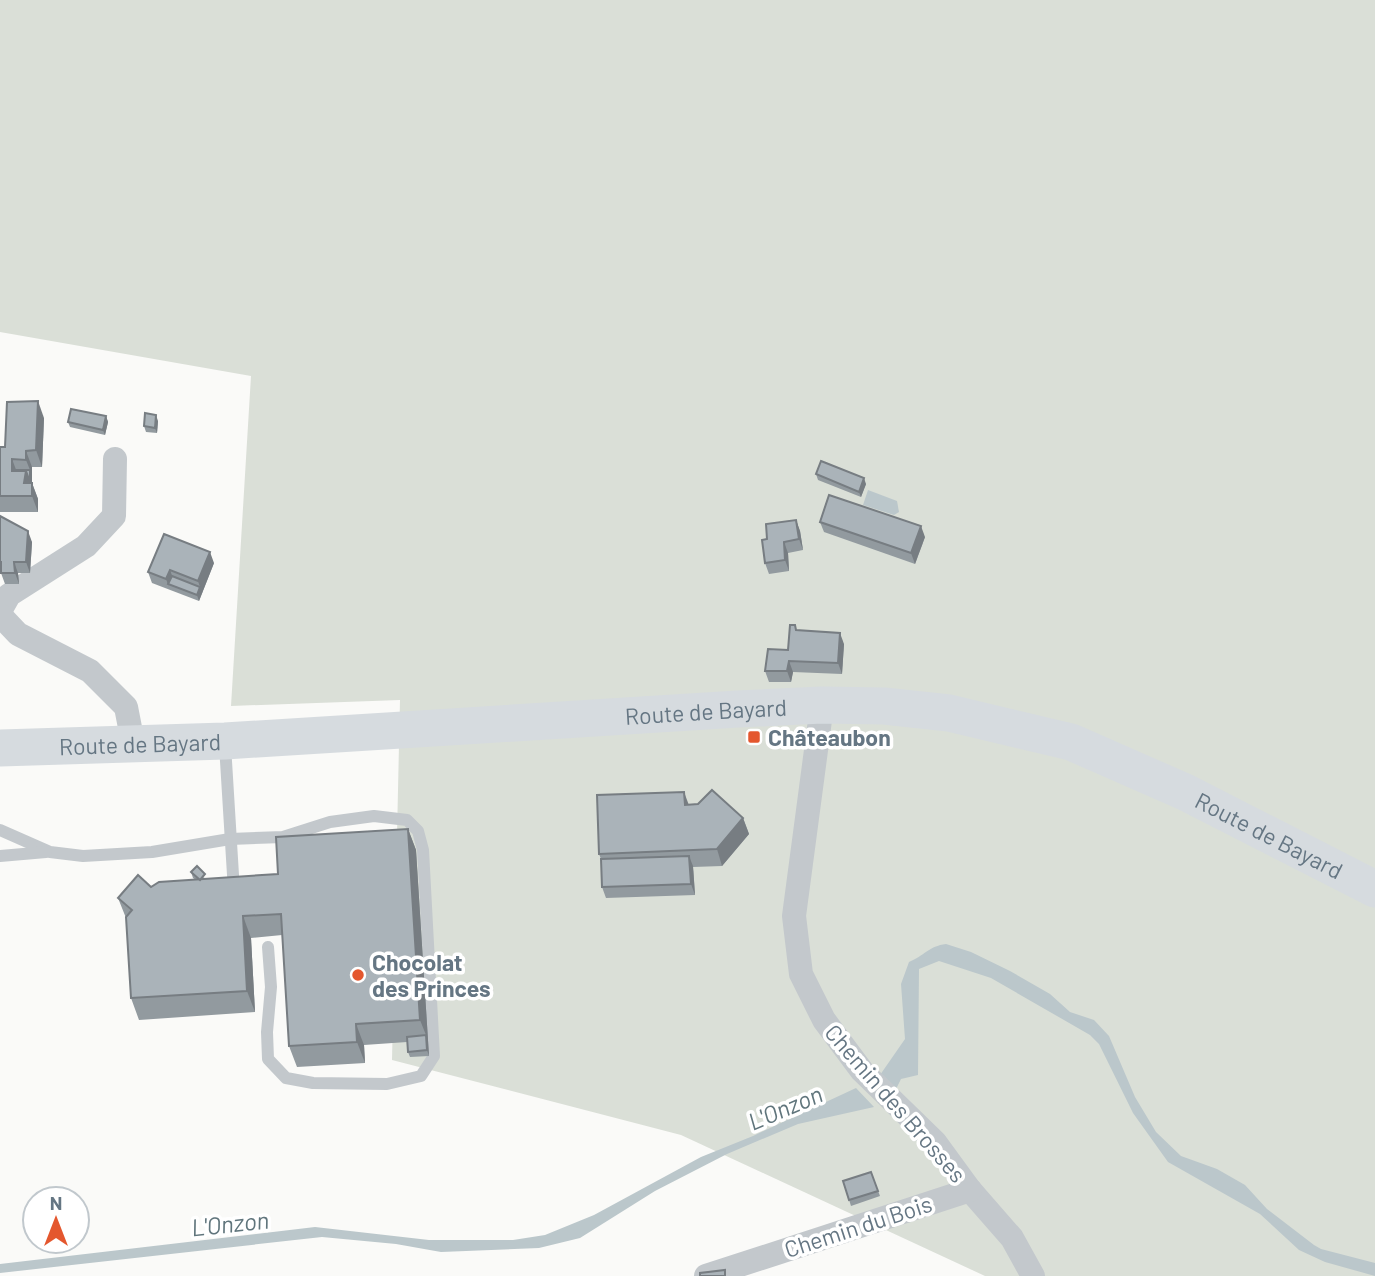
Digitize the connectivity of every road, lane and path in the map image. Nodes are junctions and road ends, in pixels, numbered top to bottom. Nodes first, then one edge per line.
1 (115, 459) dead end
2 (0, 613) edge
3 (822, 705) junction
4 (225, 741) junction
5 (133, 743) junction
6 (0, 748) edge
7 (0, 830) edge
8 (230, 839) junction
9 (50, 852) junction
10 (0, 856) edge
11 (1375, 889) edge
12 (234, 899) edge
13 (268, 947) dead end
14 (970, 1190) junction
15 (706, 1276) edge
16 (1034, 1276) edge

1 - 2 street
2 - 5 street
3 - 4 main road, Route de Bayard
3 - 11 main road, Route de Bayard
3 - 14 street, Chemin des Brosses
4 - 5 main road, Route de Bayard
4 - 8 lane
5 - 6 main road, Route de Bayard
7 - 9 lane
8 - 9 lane
8 - 12 lane
8 - 13 lane
9 - 10 lane
14 - 15 street, Chemin du Bois
14 - 16 street, Chemin des Brosses

